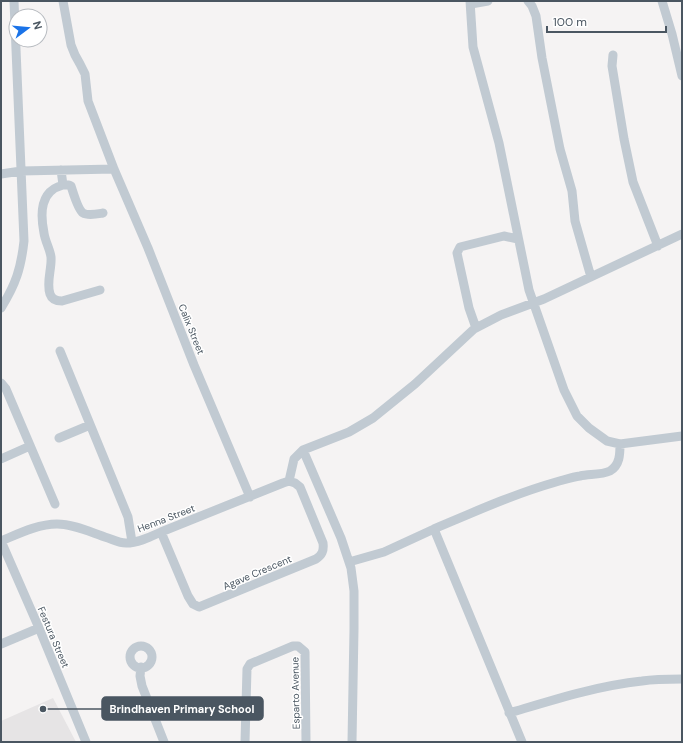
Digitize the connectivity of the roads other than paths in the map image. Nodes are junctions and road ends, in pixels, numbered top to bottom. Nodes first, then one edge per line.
1 (14, 1) edge
2 (63, 1) edge
3 (488, 1) edge
4 (528, 1) edge
5 (662, 1) edge
6 (470, 3) edge
7 (612, 55) dead end
8 (682, 76) edge
9 (114, 169) junction
10 (61, 170) junction
11 (21, 171) junction
12 (1, 174) edge
13 (64, 185) junction
14 (103, 213) dead end
15 (682, 234) edge
16 (518, 239) junction
17 (658, 246) junction
18 (591, 277) junction
19 (100, 290) dead end
20 (533, 304) junction
21 (1, 308) edge
22 (476, 328) junction
23 (60, 350) dead end
24 (1, 383) edge
25 (90, 425) junction
26 (682, 436) edge
27 (59, 438) dead end
28 (620, 444) junction
29 (30, 446) junction
30 (303, 450) junction
31 (1, 459) edge
32 (289, 481) junction
33 (250, 497) junction
34 (55, 504) dead end
35 (434, 529) junction
36 (161, 532) junction
37 (1, 541) edge
38 (132, 542) junction
39 (349, 562) junction
40 (39, 628) junction
41 (1, 644) edge
42 (140, 667) dead end
43 (682, 679) edge
44 (509, 713) junction
45 (86, 742) edge
46 (164, 742) edge
47 (245, 742) edge
48 (306, 742) edge
49 (352, 742) edge
50 (522, 742) edge

1 - 11 street
2 - 9 street, Calix Street
3 - 6 street
4 - 18 street
5 - 8 street
6 - 16 street
7 - 17 street
9 - 10 street
9 - 33 street, Calix Street
10 - 11 street
10 - 13 street
11 - 12 street
11 - 21 street
13 - 14 street
13 - 19 street
15 - 17 street
16 - 20 street
16 - 22 street
17 - 18 street
18 - 20 street
20 - 22 street
20 - 28 street
22 - 30 street
23 - 25 street
24 - 29 street
25 - 27 street
25 - 38 street
26 - 28 street
28 - 35 street
29 - 31 street
29 - 34 street
30 - 32 street
30 - 39 street
32 - 33 street, Henna Street
32 - 36 street, Agave Crescent
33 - 36 street, Henna Street
35 - 39 street
35 - 44 street
36 - 38 street, Henna Street
37 - 38 street, Henna Street
37 - 40 street, Festura Street
39 - 49 street
40 - 41 street
40 - 45 street, Festura Street
42 - 46 street
43 - 44 street
44 - 50 street
47 - 48 street, Esparto Avenue

